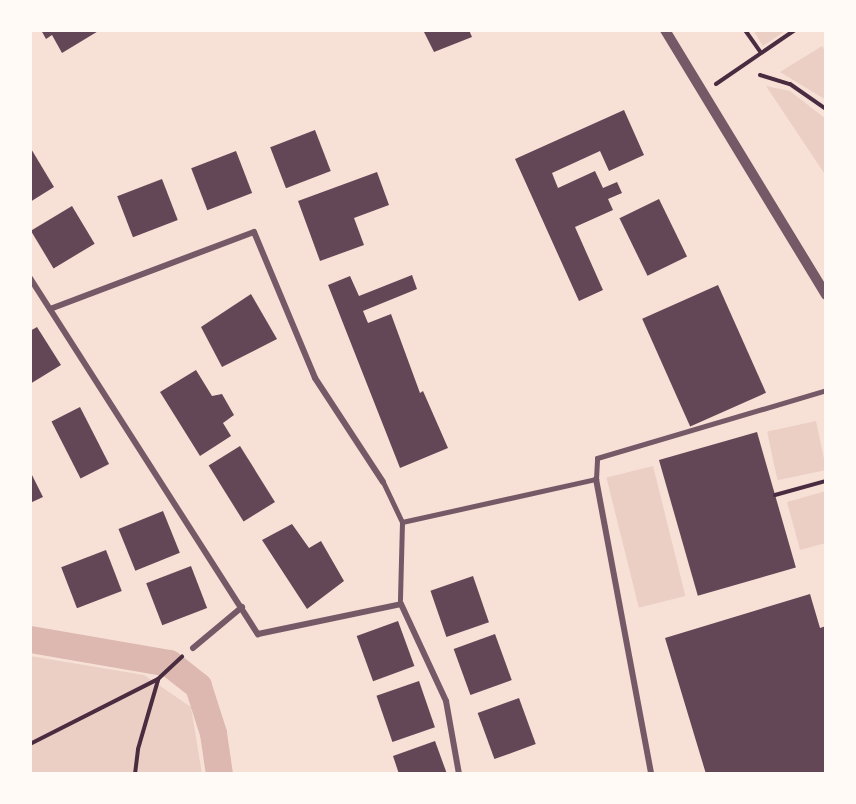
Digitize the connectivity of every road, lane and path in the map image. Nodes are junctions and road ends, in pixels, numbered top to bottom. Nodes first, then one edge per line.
1 (665, 30) edge
2 (745, 30) edge
3 (793, 30) edge
4 (761, 53) junction
5 (760, 75) dead end
6 (703, 93) junction
7 (826, 109) edge
8 (30, 278) edge
9 (826, 295) edge
10 (50, 309) junction
11 (826, 390) edge
12 (596, 479) junction
13 (826, 481) edge
14 (383, 482) joint
15 (775, 495) dead end
16 (402, 522) junction
17 (400, 600) dead end
18 (242, 607) junction
19 (193, 648) joint
20 (158, 679) junction
21 (30, 744) edge
22 (135, 774) edge
23 (459, 774) edge
24 (651, 774) edge

1 - 6 street
2 - 4 path
3 - 4 path
4 - 6 path
5 - 7 path
6 - 9 street
8 - 10 street
10 - 14 street
10 - 18 street
11 - 12 street
12 - 16 street
12 - 24 street
13 - 15 path
14 - 16 street
16 - 17 street
18 - 19 street
18 - 23 street
19 - 20 path
20 - 21 path
20 - 22 path

